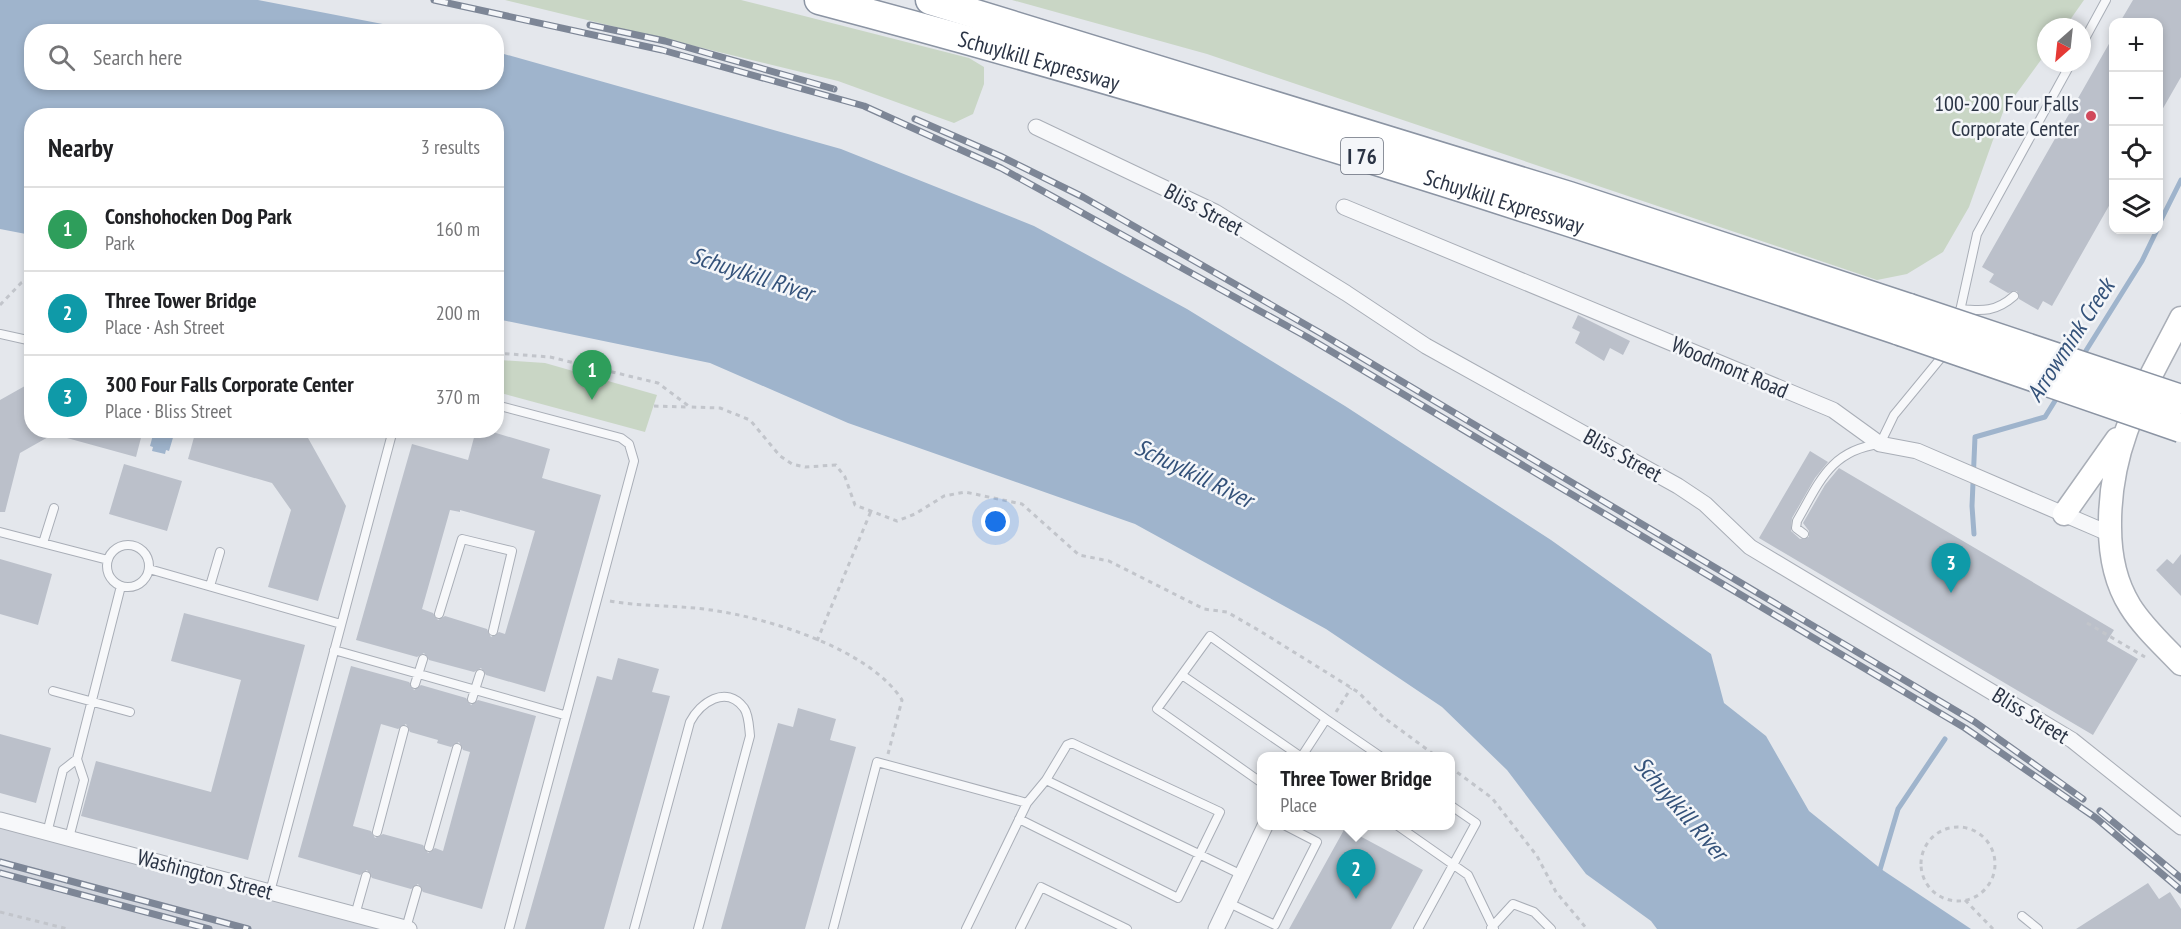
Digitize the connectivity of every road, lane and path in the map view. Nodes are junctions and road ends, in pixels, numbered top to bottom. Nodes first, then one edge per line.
1 (819, 0) edge
2 (930, 0) edge
3 (2106, 0) edge
4 (2091, 28) edge
5 (2067, 72) edge
6 (1036, 127) dead end
7 (1344, 207) dead end
8 (24, 282) edge
9 (2014, 296) dead end
10 (0, 305) edge
11 (1960, 309) junction
12 (2181, 318) edge
13 (1904, 319) junction
14 (0, 334) edge
15 (24, 339) edge
16 (504, 354) edge
17 (2181, 399) edge
18 (654, 406) dead end
19 (504, 407) edge
20 (690, 407) junction
21 (2128, 423) junction
22 (2181, 428) edge
23 (391, 438) edge
24 (1880, 444) junction
25 (54, 508) dead end
26 (871, 511) junction
27 (2064, 514) junction
28 (0, 532) edge
29 (1804, 534) dead end
30 (2110, 534) junction
31 (43, 543) junction
32 (220, 552) dead end
33 (108, 560) junction
34 (149, 569) junction
35 (121, 586) junction
36 (210, 586) junction
37 (610, 602) dead end
38 (439, 614) dead end
39 (2087, 623) dead end
40 (341, 624) junction
41 (493, 631) dead end
42 (818, 641) junction
43 (334, 650) junction
44 (2144, 657) dead end
45 (423, 659) dead end
46 (2181, 664) edge
47 (418, 674) junction
48 (480, 674) dead end
49 (1182, 675) junction
50 (415, 684) dead end
51 (1351, 688) junction
52 (474, 690) junction
53 (53, 691) dead end
54 (472, 699) dead end
55 (1343, 700) dead end
56 (92, 701) junction
57 (130, 712) dead end
58 (564, 715) junction
59 (1326, 719) junction
60 (404, 730) dead end
61 (457, 748) dead end
62 (1295, 752) edge
63 (1304, 752) edge
64 (1374, 752) edge
65 (1431, 752) edge
66 (77, 759) junction
67 (885, 764) junction
68 (1455, 771) edge
69 (1046, 780) junction
70 (1257, 780) edge
71 (1027, 803) junction
72 (1455, 808) edge
73 (1019, 819) junction
74 (0, 820) edge
75 (2181, 827) edge
76 (1264, 830) edge
77 (1295, 830) edge
78 (1405, 830) edge
79 (47, 832) junction
80 (377, 832) dead end
81 (69, 838) junction
82 (429, 847) dead end
83 (1200, 854) junction
84 (1453, 864) junction
85 (1242, 875) junction
86 (366, 876) dead end
87 (417, 890) dead end
88 (270, 892) junction
89 (1965, 900) junction
90 (1229, 903) junction
91 (0, 912) edge
92 (355, 915) junction
93 (2022, 916) dead end
94 (1492, 928) edge
95 (68, 929) edge
96 (408, 929) edge
97 (509, 929) edge
98 (634, 929) edge
99 (698, 929) edge
100 (833, 929) edge
101 (966, 929) edge
102 (1020, 929) edge
103 (1127, 929) edge
104 (1216, 929) edge
105 (1418, 929) edge
106 (1551, 929) edge
107 (1587, 929) edge
108 (1993, 929) edge
109 (2037, 929) edge

1 - 13 highway, Schuylkill Expressway / I 76
2 - 13 highway, Schuylkill Expressway / I 76
3 - 4 lane
5 - 11 lane
6 - 75 street, Bliss Street
7 - 24 street, Woodmont Road
8 - 10 path
9 - 11 lane
11 - 24 lane
12 - 21 main road
13 - 17 highway, Schuylkill Expressway / I 76, bridge
13 - 22 highway, Schuylkill Expressway / I 76, bridge
14 - 15 lane
16 - 20 path
18 - 20 path
19 - 58 lane
20 - 26 path
21 - 27 main road
21 - 30 main road
23 - 40 lane
24 - 27 street, Woodmont Road
24 - 29 lane
25 - 31 lane
26 - 42 path
26 - 51 path
27 - 30 street, Woodmont Road
28 - 31 lane
30 - 46 main road
31 - 33 lane
32 - 36 lane
33 - 34 lane
33 - 35 lane
34 - 35 lane
34 - 36 lane
35 - 56 lane
36 - 40 lane
37 - 42 path
38 - 41 lane
39 - 44 path
40 - 43 lane
42 - 67 path
43 - 47 lane
43 - 88 lane
45 - 47 lane
47 - 50 lane
47 - 52 lane
48 - 52 lane
49 - 59 lane
49 - 62 lane
49 - 70 lane
51 - 55 path
51 - 65 path
52 - 54 lane
52 - 58 lane
53 - 56 lane
56 - 57 lane
56 - 66 lane
58 - 97 lane
59 - 63 lane
59 - 64 lane
60 - 80 lane
61 - 82 lane
66 - 79 lane
66 - 81 lane
67 - 71 lane
67 - 100 lane
68 - 107 path
69 - 71 lane
69 - 83 lane
69 - 83 lane
71 - 73 lane
72 - 84 lane
73 - 83 lane
73 - 101 lane
74 - 79 street, Washington Street
76 - 85 street
77 - 90 lane
78 - 84 lane
79 - 81 street, Washington Street
81 - 88 street, Washington Street
83 - 85 lane
84 - 94 lane
84 - 105 lane
85 - 90 street
86 - 92 lane
87 - 96 lane
88 - 92 street, Washington Street
89 - 89 path
89 - 108 path
90 - 104 street
91 - 95 path
92 - 96 street, Washington Street
93 - 109 lane
94 - 106 lane
98 - 99 lane
102 - 103 lane

